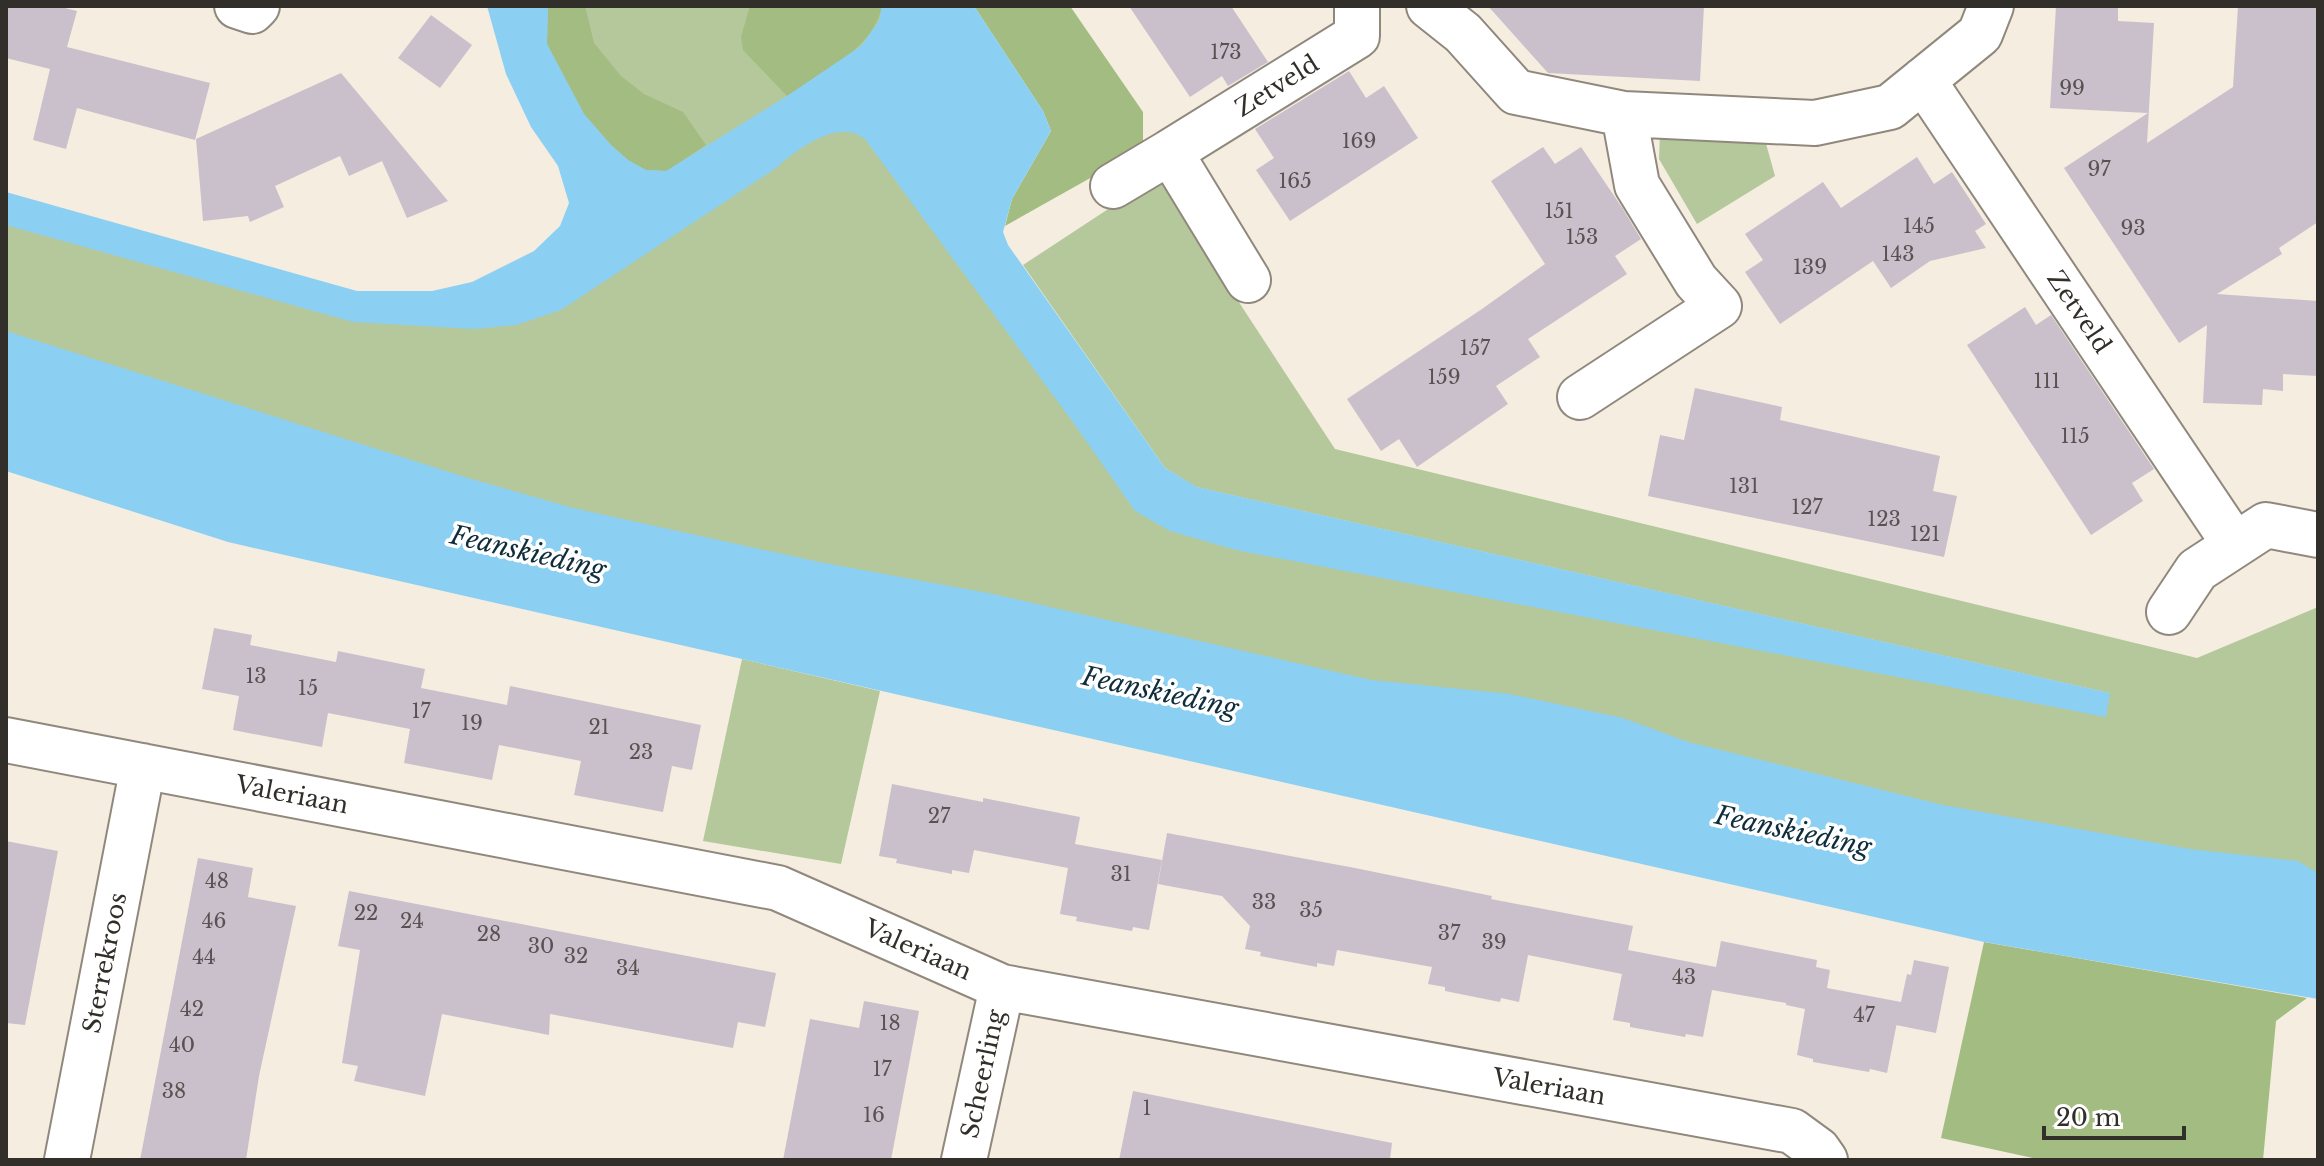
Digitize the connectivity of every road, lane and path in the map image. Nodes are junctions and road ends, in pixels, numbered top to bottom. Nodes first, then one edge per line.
1 (237, 6) edge
2 (257, 6) edge
3 (1357, 6) edge
4 (1429, 6) edge
5 (1991, 6) edge
6 (1923, 80) junction
7 (1624, 114) junction
8 (1170, 152) junction
9 (1113, 186) dead end
10 (1248, 280) dead end
11 (1580, 397) dead end
12 (2318, 535) edge
13 (2235, 545) junction
14 (2169, 612) dead end
15 (6, 740) edge
16 (143, 766) junction
17 (1002, 987) junction
18 (67, 1160) edge
19 (964, 1160) edge
20 (1825, 1160) edge

1 - 2 street
3 - 8 street, Zetveld
4 - 7 street
5 - 6 street
6 - 7 street
6 - 13 street, Zetveld
7 - 11 street
8 - 9 street, Zetveld
8 - 10 street
12 - 13 street
13 - 14 street
15 - 16 street, Valeriaan
16 - 17 street, Valeriaan
16 - 18 street, Sterrekroos
17 - 19 street, Scheerling
17 - 20 street, Valeriaan

